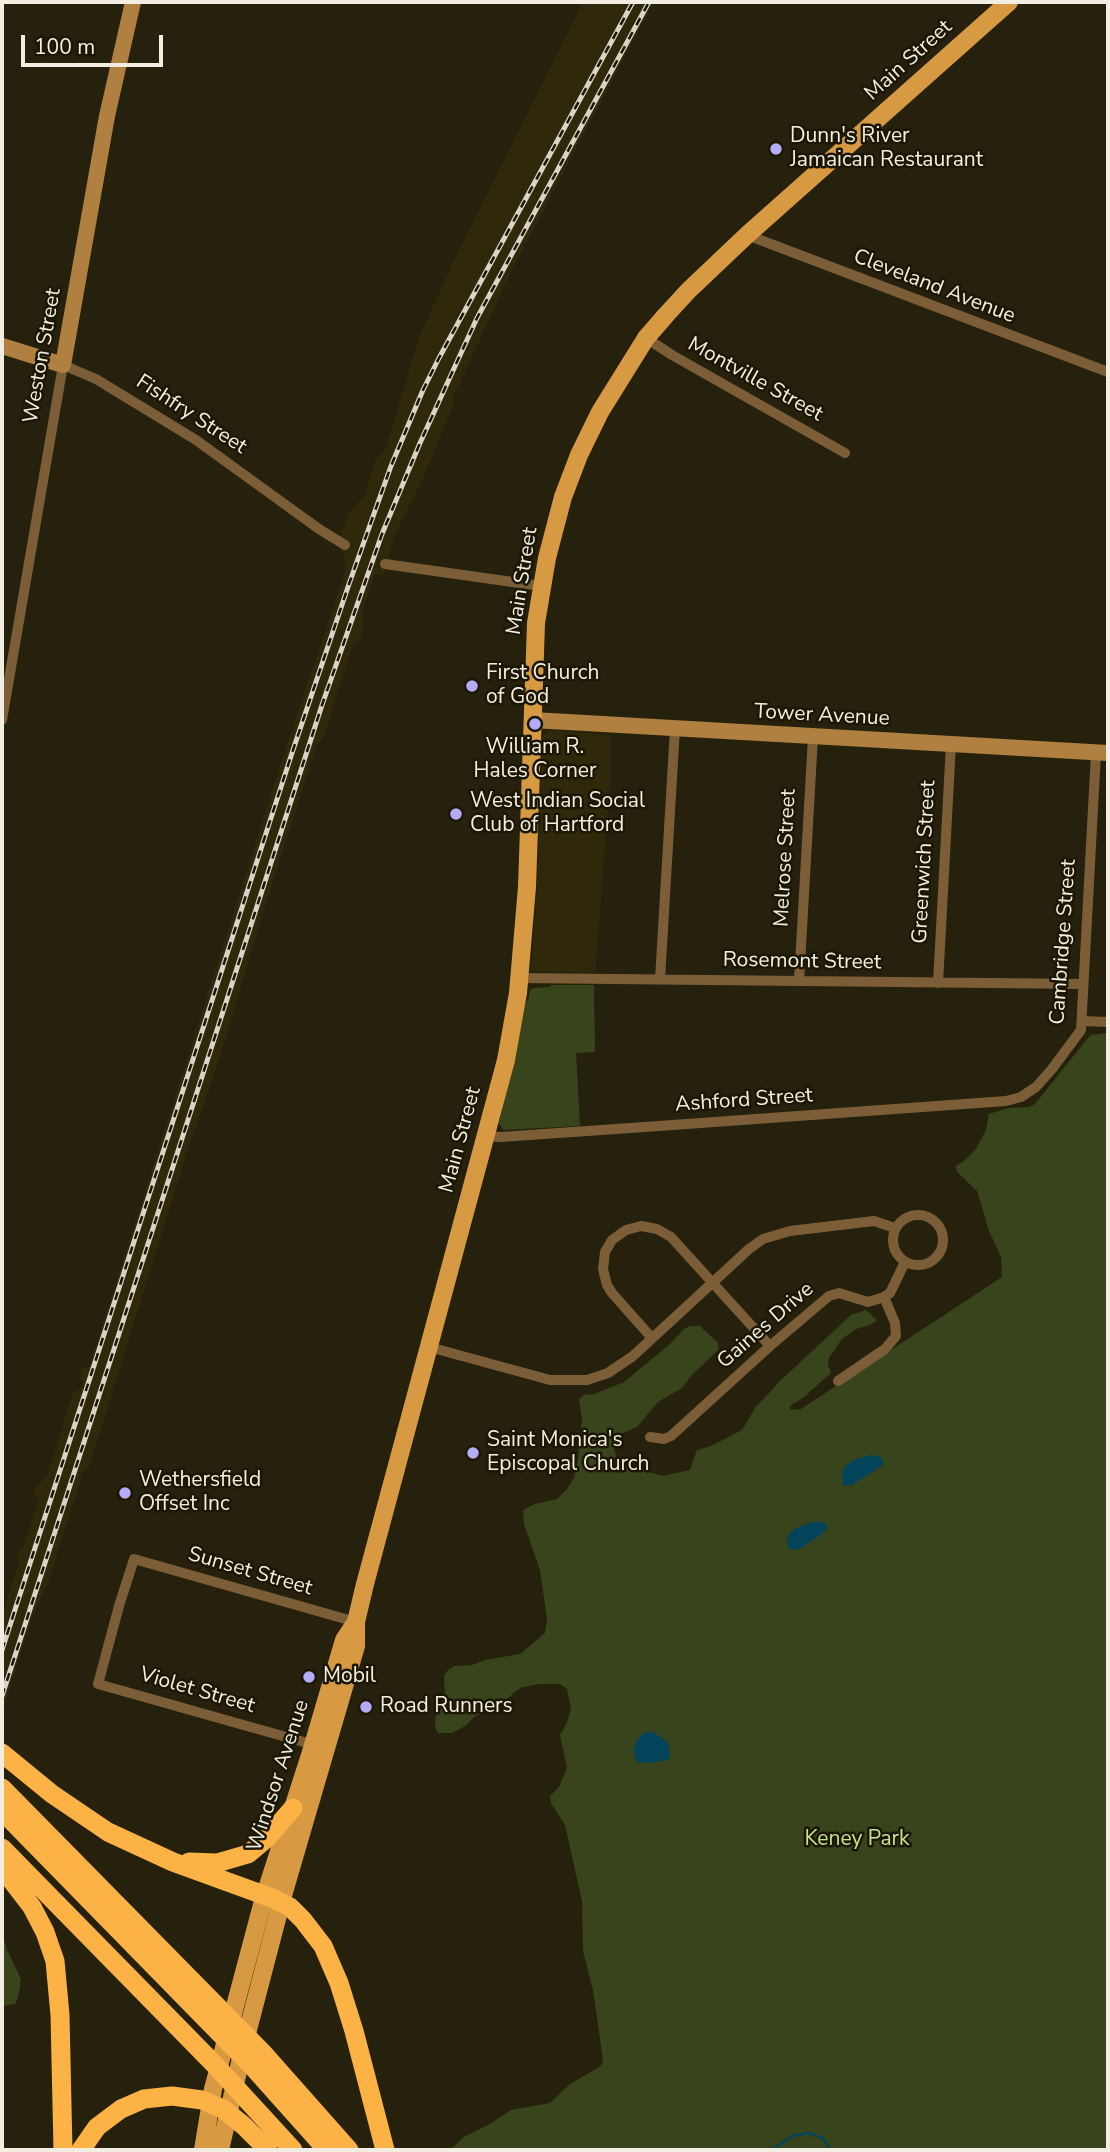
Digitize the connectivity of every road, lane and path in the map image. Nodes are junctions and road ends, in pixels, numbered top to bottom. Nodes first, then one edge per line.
1 (133, 2) edge
2 (1009, 2) edge
3 (747, 235) junction
4 (646, 338) junction
5 (2, 346) edge
6 (63, 365) junction
7 (1108, 372) edge
8 (845, 453) dead end
9 (345, 545) dead end
10 (385, 564) dead end
11 (541, 586) junction
12 (2, 720) edge
13 (533, 720) junction
14 (675, 728) junction
15 (813, 737) junction
16 (951, 744) junction
17 (1102, 753) edge
18 (520, 978) junction
19 (660, 979) junction
20 (799, 981) junction
21 (938, 983) junction
22 (1083, 984) junction
23 (1082, 1021) junction
24 (1108, 1022) edge
25 (1006, 1101) joint
26 (485, 1136) junction
27 (895, 1228) junction
28 (905, 1262) junction
29 (712, 1283) junction
30 (884, 1297) junction
31 (652, 1337) junction
32 (770, 1346) junction
33 (429, 1347) junction
34 (838, 1381) dead end
35 (650, 1437) dead end
36 (356, 1622) junction
37 (98, 1684) joint
38 (320, 1746) junction
39 (5, 1756) edge
40 (2, 1787) edge
41 (2, 1811) edge
42 (300, 1811) junction
43 (2, 1824) edge
44 (2, 1848) edge
45 (158, 1856) junction
46 (2, 1868) edge
47 (273, 1899) junction
48 (208, 2028) junction
49 (259, 2070) junction
50 (63, 2150) edge
51 (81, 2150) edge
52 (203, 2150) edge
53 (220, 2150) edge
54 (268, 2150) edge
55 (293, 2150) edge
56 (315, 2150) edge
57 (327, 2150) edge
58 (349, 2150) edge
59 (385, 2150) edge

1 - 6 main road, Weston Street
2 - 3 main road, Main Street
3 - 4 main road, Main Street
3 - 7 street, Cleveland Avenue
4 - 8 street, Montville Street
4 - 11 main road, Main Street
5 - 6 main road, Fishfry Street
6 - 9 street, Fishfry Street
6 - 12 street, Weston Street
10 - 11 street
11 - 13 main road, Main Street
13 - 14 main road, Tower Avenue
13 - 18 main road, Main Street
14 - 15 main road, Tower Avenue
14 - 19 street
15 - 16 main road, Tower Avenue
15 - 20 street, Melrose Street
16 - 17 main road, Tower Avenue
16 - 21 street, Greenwich Street
17 - 22 street, Cambridge Street
18 - 19 street, Rosemont Street
18 - 26 main road, Main Street
19 - 20 street, Rosemont Street
20 - 21 street, Rosemont Street
21 - 22 street, Rosemont Street
22 - 23 street, Cambridge Street
23 - 24 street
23 - 25 street, Cambridge Street
25 - 26 street, Ashford Street
26 - 33 main road, Main Street
27 - 28 street
27 - 28 street
27 - 29 street
28 - 30 street
29 - 31 street
29 - 31 street
29 - 32 street
30 - 32 street, Gaines Drive
30 - 34 street
31 - 33 street
32 - 35 street, Gaines Drive
33 - 36 main road, Main Street
36 - 37 street, Sunset Street
36 - 38 main road, Windsor Avenue
37 - 38 street, Violet Street
38 - 42 main road, Windsor Avenue
39 - 45 highway
40 - 48 highway
41 - 48 highway
42 - 45 highway
42 - 47 main road, Windsor Avenue
43 - 48 highway
44 - 48 highway
45 - 47 highway
46 - 50 highway
47 - 52 main road, Windsor Avenue
47 - 53 main road, Windsor Avenue
47 - 59 highway
48 - 49 highway
48 - 49 highway
48 - 55 highway
49 - 56 highway
49 - 57 highway
49 - 58 highway
51 - 54 highway

